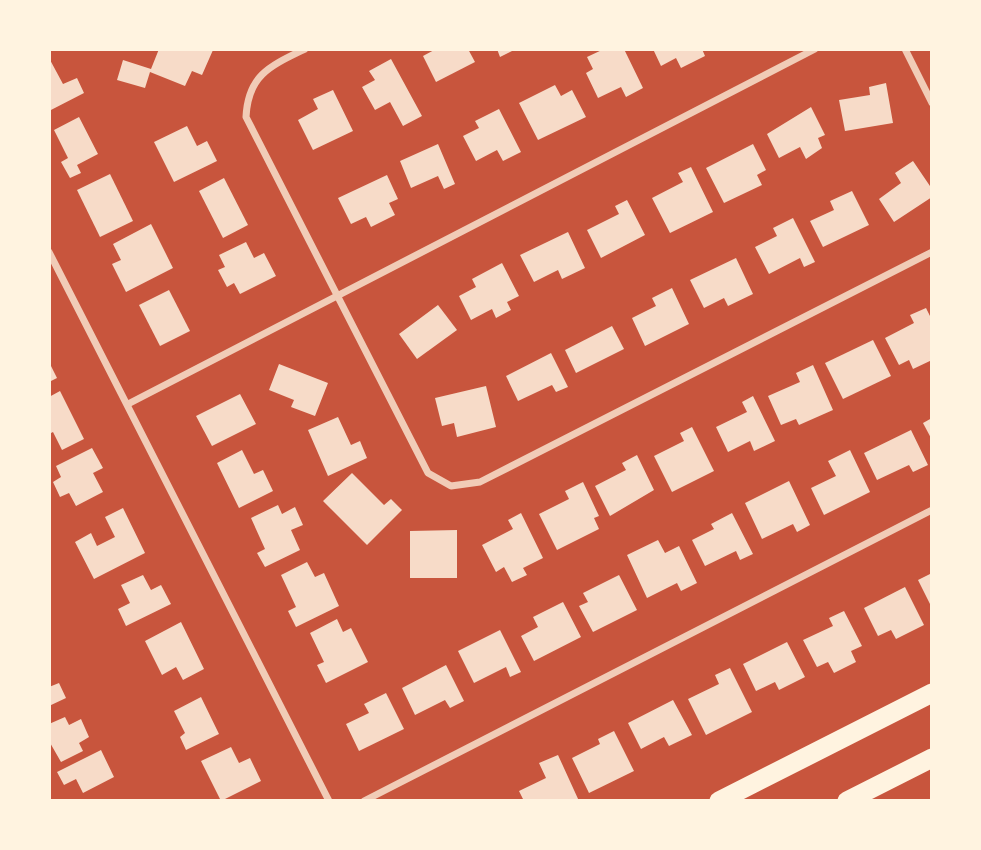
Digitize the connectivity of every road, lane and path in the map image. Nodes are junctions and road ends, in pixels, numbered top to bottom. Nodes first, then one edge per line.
1 (305, 49) edge
2 (815, 49) edge
3 (905, 49) edge
4 (932, 103) edge
5 (49, 252) edge
6 (932, 252) edge
7 (337, 294) junction
8 (128, 404) junction
9 (932, 510) edge
10 (932, 693) edge
11 (932, 758) edge
12 (329, 801) edge
13 (364, 801) edge
14 (719, 801) edge
15 (847, 801) edge

1 - 7 street
2 - 7 street
3 - 4 street
5 - 8 street
6 - 7 street
7 - 8 street
8 - 12 street
9 - 13 street
10 - 14 highway
11 - 15 highway

